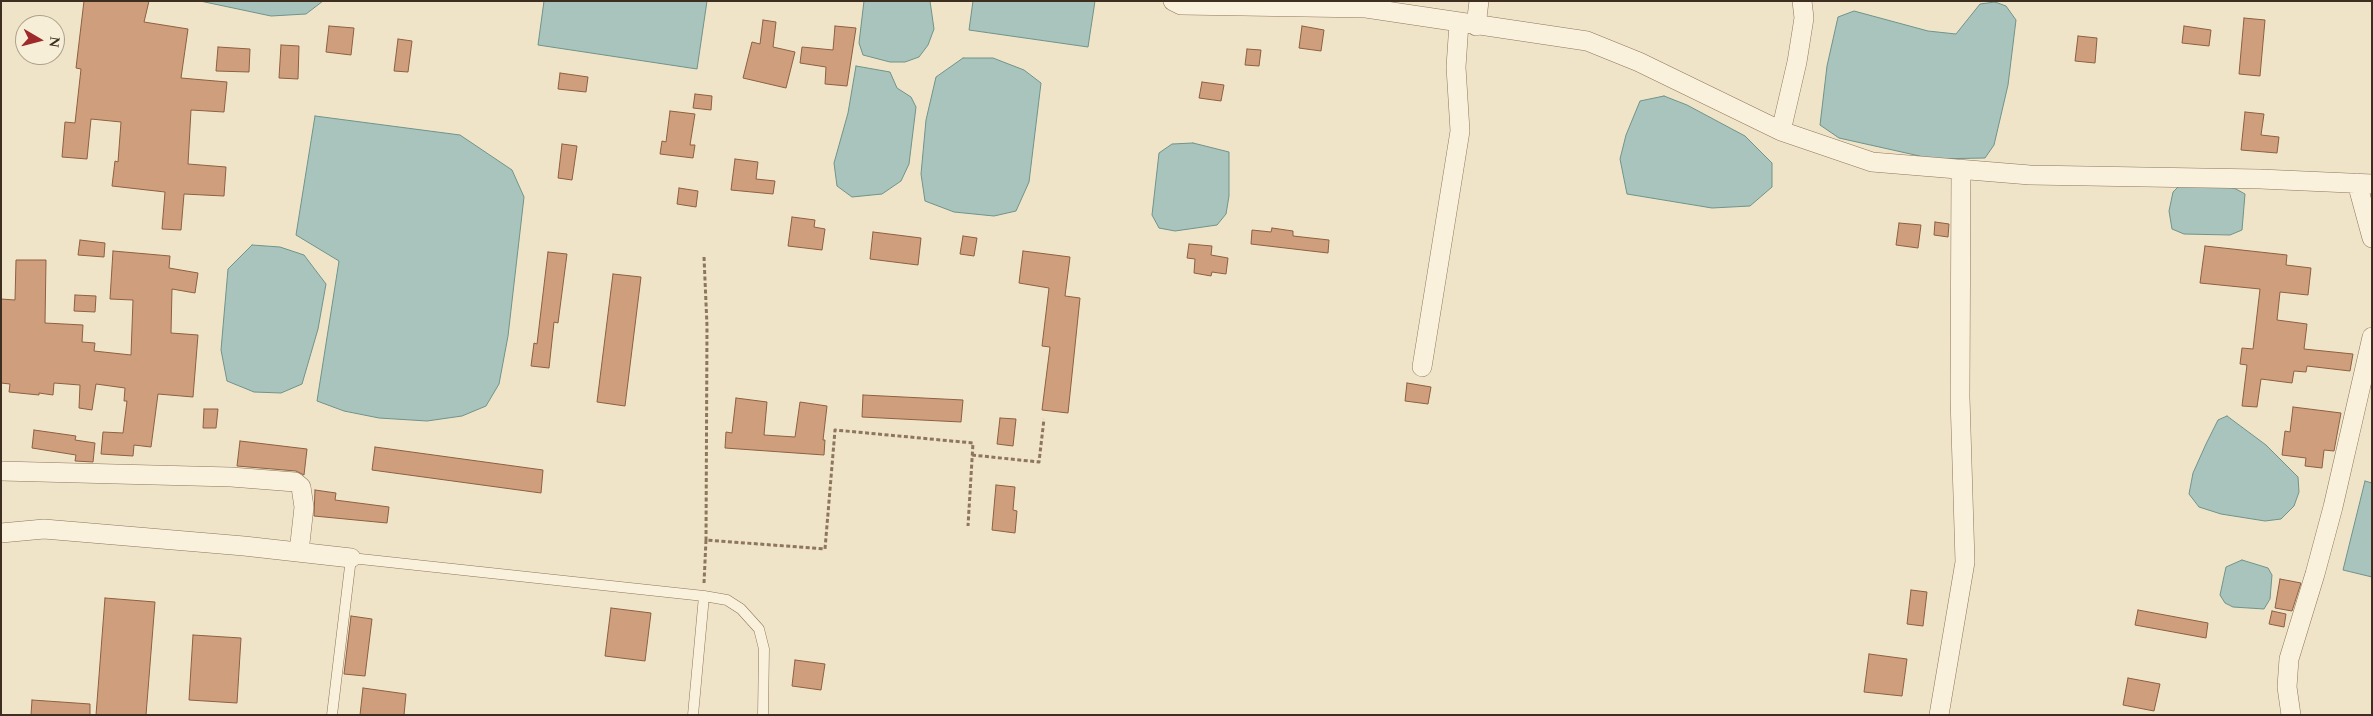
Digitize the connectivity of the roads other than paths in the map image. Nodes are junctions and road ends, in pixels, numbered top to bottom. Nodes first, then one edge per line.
1 (1173, 1) edge
2 (1479, 1) edge
3 (1802, 1) edge
4 (1467, 25) junction
5 (1781, 131) junction
6 (1961, 169) junction
7 (2364, 183) edge
8 (2372, 238) edge
9 (2372, 337) edge
10 (1422, 367) dead end
11 (1, 471) edge
12 (1, 534) edge
13 (299, 552) junction
14 (351, 558) junction
15 (704, 596) junction
16 (332, 715) edge
17 (693, 715) edge
18 (763, 715) edge
19 (1939, 715) edge
20 (2291, 715) edge

1 - 4 street
2 - 4 street
3 - 5 street
4 - 5 street
4 - 10 street
5 - 6 street
6 - 7 street
6 - 19 street
7 - 8 street
9 - 20 street
11 - 13 street
12 - 13 street
13 - 14 street
14 - 15 lane
14 - 16 lane
15 - 17 lane
15 - 18 lane

